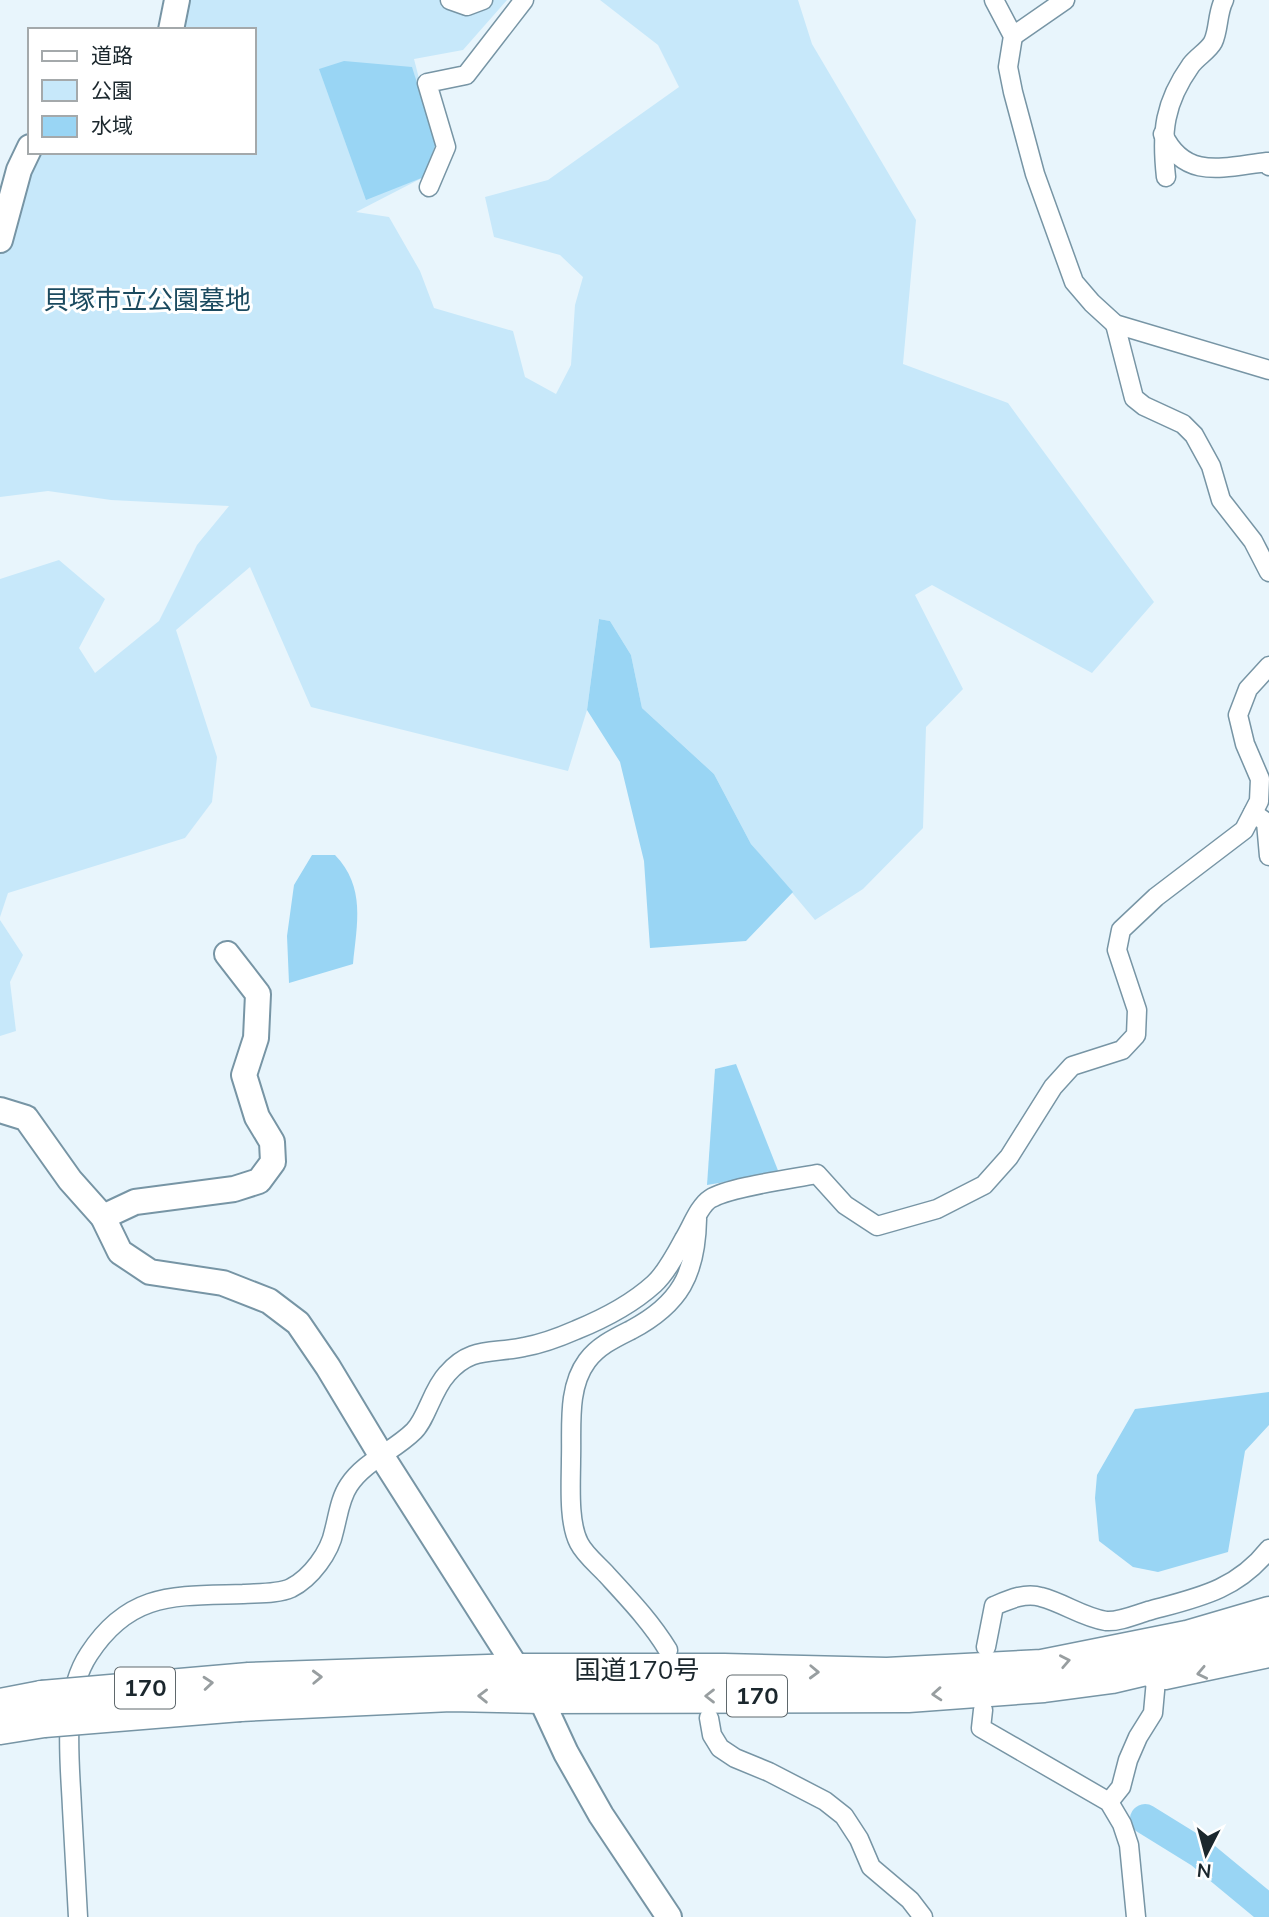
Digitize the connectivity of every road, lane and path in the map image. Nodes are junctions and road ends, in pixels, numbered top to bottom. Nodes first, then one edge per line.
1 (177, 0) edge
2 (450, 0) edge
3 (483, 0) edge
4 (524, 0) edge
5 (994, 0) edge
6 (1065, 0) edge
7 (1224, 0) edge
8 (171, 28) edge
9 (1013, 36) junction
10 (1163, 134) junction
11 (28, 151) edge
12 (1269, 166) edge
13 (1166, 177) dead end
14 (429, 187) dead end
15 (0, 240) edge
16 (1115, 324) junction
17 (1269, 370) edge
18 (1269, 572) edge
19 (1269, 666) edge
20 (1254, 813) junction
21 (1269, 856) edge
22 (227, 954) dead end
23 (0, 1110) edge
24 (103, 1217) junction
25 (697, 1218) junction
26 (381, 1455) junction
27 (1269, 1549) edge
28 (1269, 1613) edge
29 (1269, 1636) edge
30 (986, 1647) dead end
31 (668, 1650) dead end
32 (1269, 1658) edge
33 (518, 1670) junction
34 (1112, 1677) junction
35 (1156, 1680) junction
36 (244, 1692) junction
37 (540, 1697) junction
38 (0, 1705) edge
39 (43, 1709) junction
40 (983, 1710) dead end
41 (709, 1718) dead end
42 (0, 1728) edge
43 (1109, 1802) junction
44 (78, 1917) edge
45 (669, 1917) edge
46 (923, 1917) edge
47 (1136, 1917) edge

1 - 8 street
2 - 3 street
4 - 14 street
5 - 9 street
6 - 9 street
7 - 10 street
9 - 16 street
10 - 12 street
10 - 13 street
11 - 15 street
16 - 17 street
16 - 18 street
19 - 20 street
20 - 21 street
20 - 25 street
22 - 24 street
23 - 24 street
24 - 26 street
25 - 26 street
25 - 31 street
26 - 33 street
26 - 44 street
27 - 30 street
33 -> 28 highway, 国道170号 / 170
29 - 34 highway, 国道170号 / 170
32 -> 35 street
36 -> 33 highway, 国道170号 / 170
33 - 37 street
34 - 35 street
34 -> 37 highway, 国道170号 / 170
35 - 43 street
37 -> 36 highway, 国道170号 / 170
36 - 39 highway, 国道170号 / 170, bridge
37 - 45 street
38 - 39 highway, 国道170号 / 170
39 - 42 highway, 国道170号 / 170
40 - 43 street
41 - 46 street
43 - 47 street

